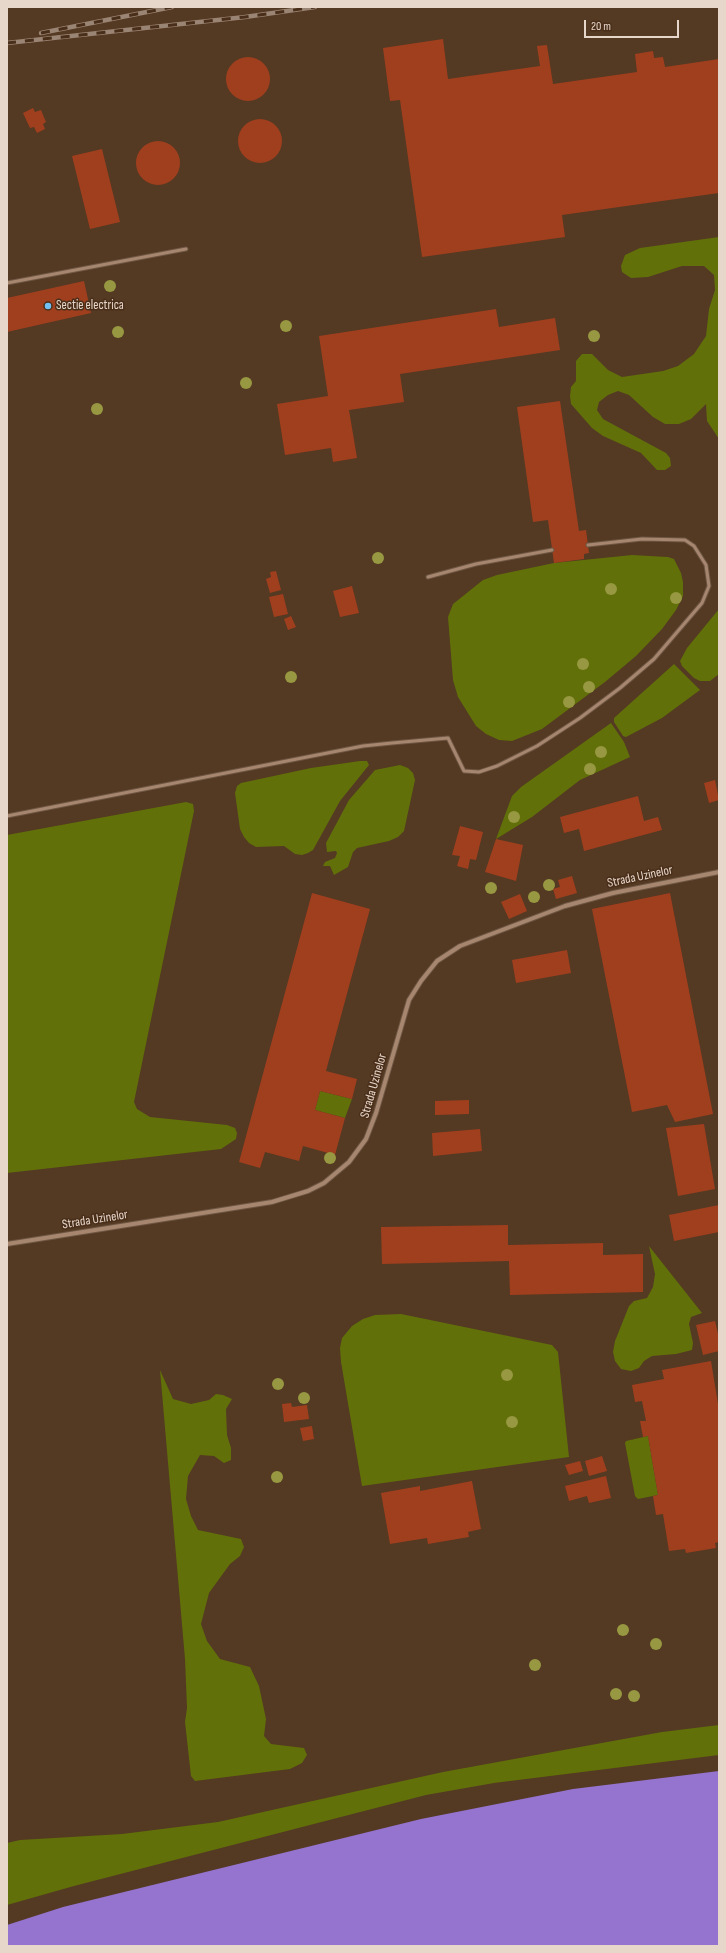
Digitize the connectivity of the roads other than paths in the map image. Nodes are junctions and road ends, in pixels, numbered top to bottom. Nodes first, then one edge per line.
1 (186, 249) dead end
2 (7, 283) edge
3 (588, 545) dead end
4 (552, 550) dead end
5 (428, 577) dead end
6 (7, 816) edge
7 (719, 872) edge
8 (7, 1244) edge

1 - 2 lane
3 - 6 lane
4 - 5 lane
7 - 8 street, Strada Uzinelor

